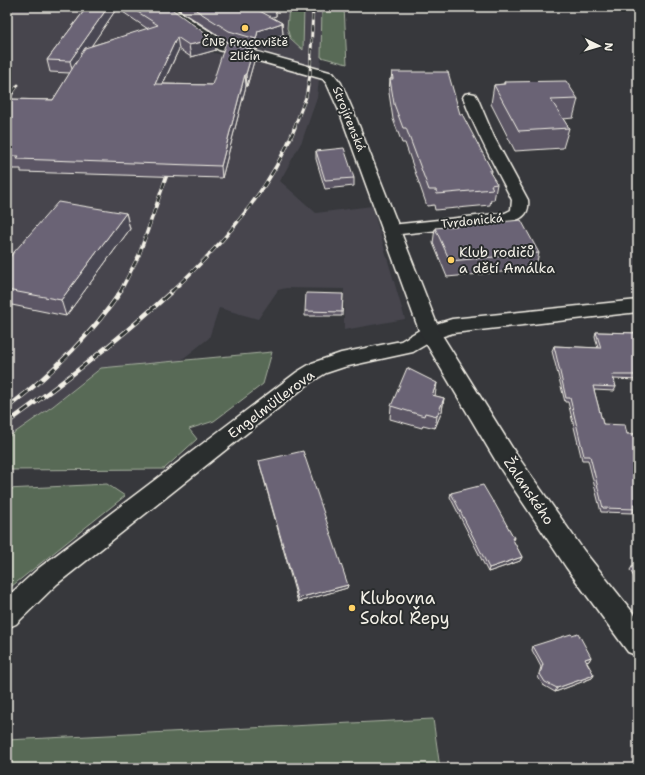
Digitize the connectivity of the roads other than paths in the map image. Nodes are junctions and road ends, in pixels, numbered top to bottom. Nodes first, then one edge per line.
1 (164, 7) edge
2 (470, 97) dead end
3 (391, 230) junction
4 (638, 306) edge
5 (430, 333) junction
6 (7, 615) edge
7 (638, 642) edge

1 - 3 street, Strojírenská
2 - 3 street, Tvrdonická
3 - 5 street, Strojírenská
4 - 5 street, Engelmüllerova
5 - 6 street, Engelmüllerova
5 - 7 street, Žalanského

